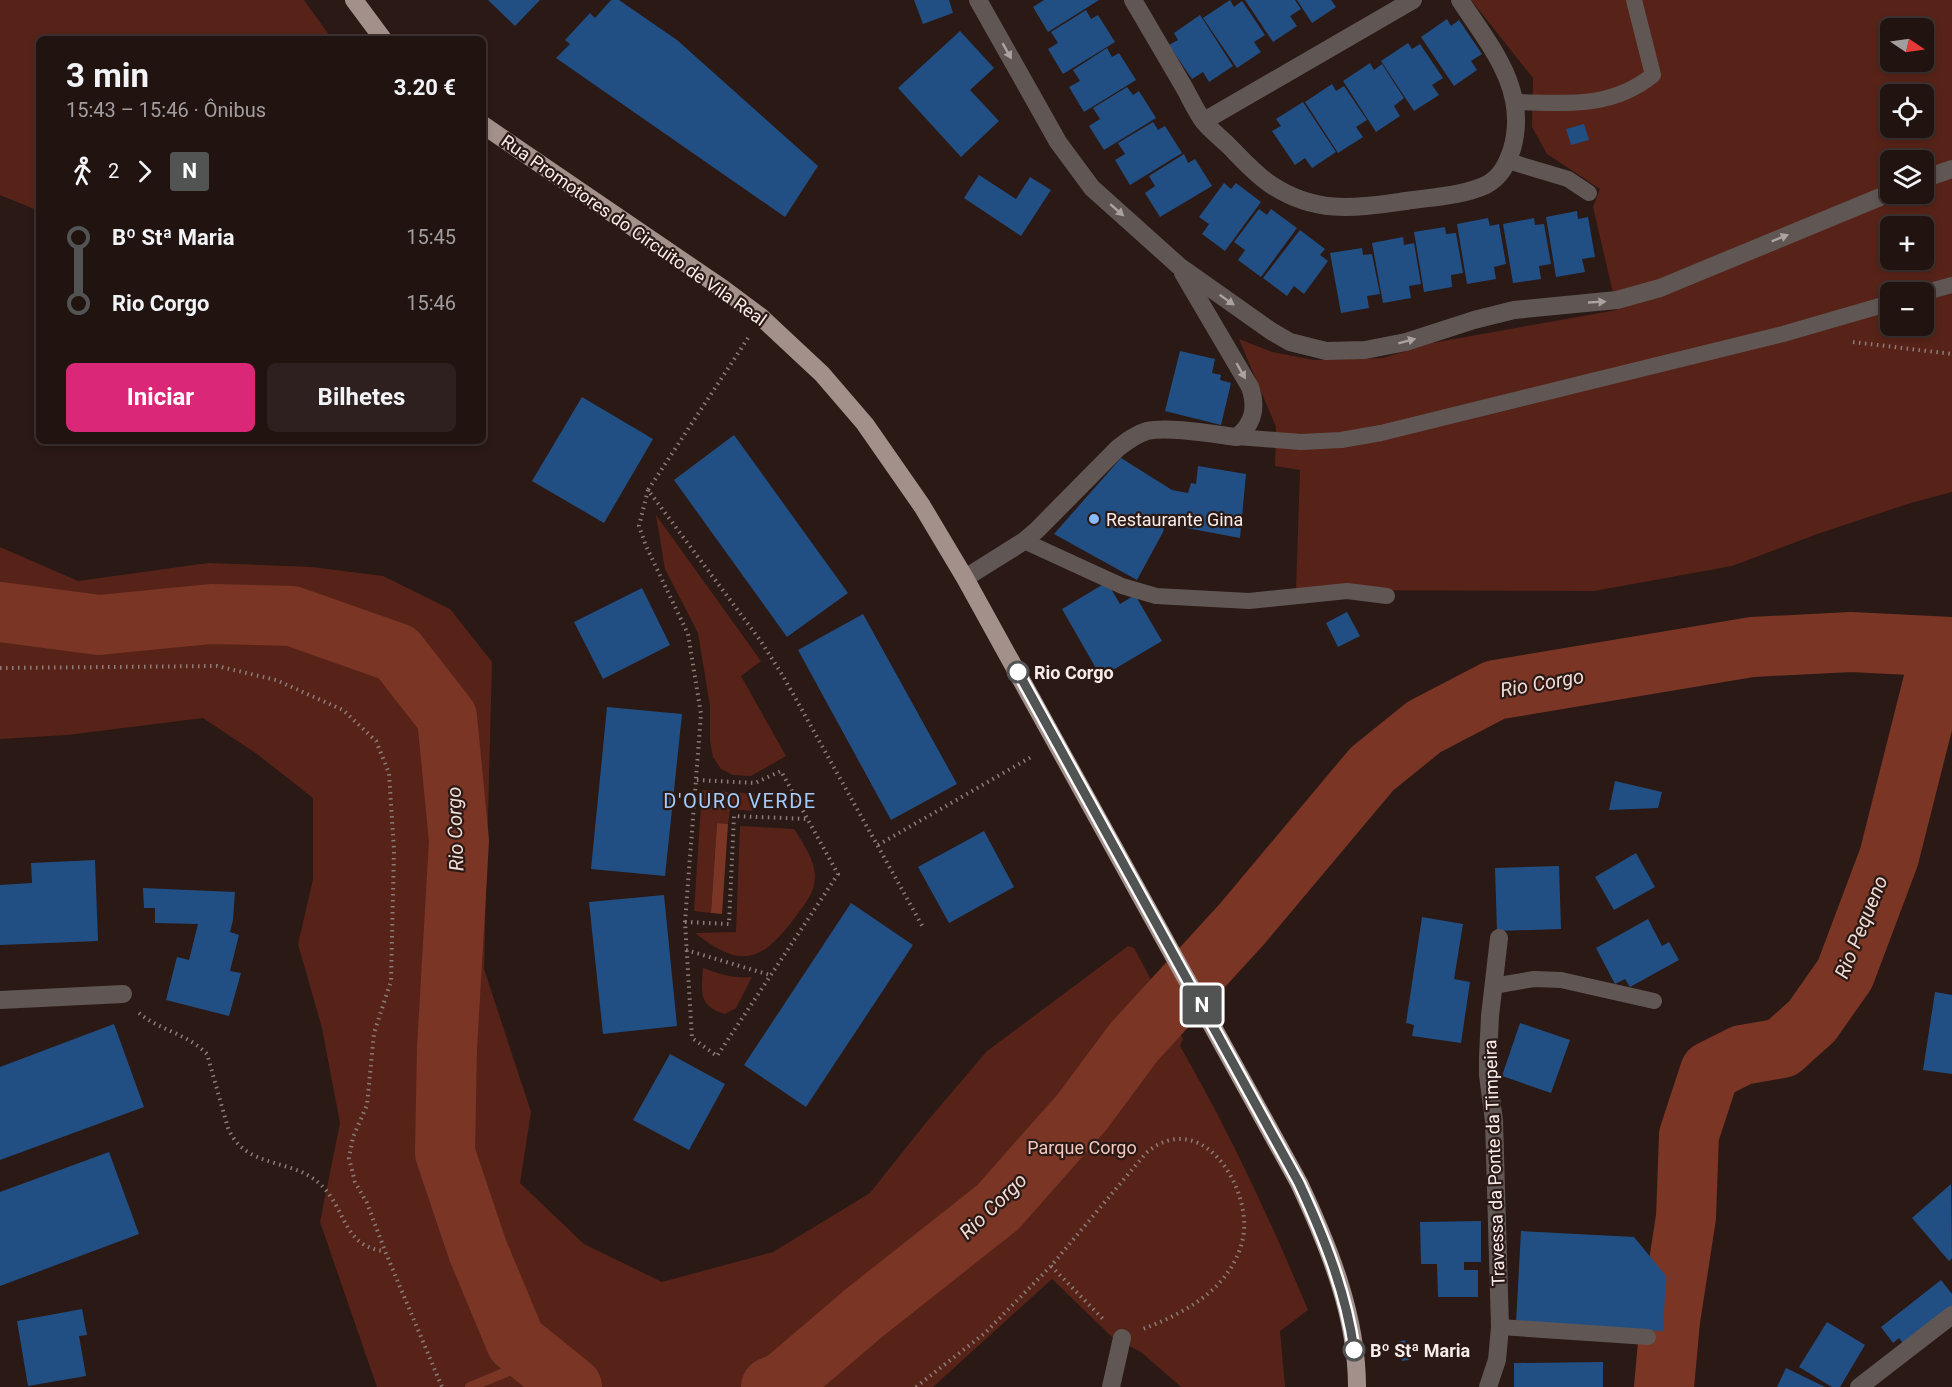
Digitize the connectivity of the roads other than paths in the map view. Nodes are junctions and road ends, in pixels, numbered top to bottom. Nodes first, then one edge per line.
1 (354, 0) edge
2 (978, 0) edge
3 (1132, 0) edge
4 (1413, 0) edge
5 (1460, 0) edge
6 (1634, 0) edge
7 (381, 36) edge
8 (1514, 102) junction
9 (1204, 122) junction
10 (486, 126) edge
11 (1508, 161) junction
12 (1952, 169) edge
13 (1934, 175) edge
14 (1589, 193) dead end
15 (1880, 197) edge
16 (1179, 266) junction
17 (1952, 285) edge
18 (1934, 290) edge
19 (1880, 306) edge
20 (1237, 437) junction
21 (1024, 541) junction
22 (966, 578) junction
23 (1387, 597) dead end
24 (1499, 938) dead end
25 (1493, 987) junction
26 (123, 993) road end
27 (0, 1000) edge
28 (1654, 1000) dead end
29 (1952, 1315) edge
30 (1500, 1327) junction
31 (1648, 1337) dead end
32 (1122, 1338) road end
33 (1111, 1387) edge
34 (1357, 1387) edge
35 (1488, 1387) edge
36 (1859, 1387) edge

1 - 7 main road
2 -> 16 street
3 - 9 street
4 - 9 street
5 - 8 street
6 - 8 lane
8 - 11 street
9 - 11 street
10 - 22 main road, Rua Promotores do Circuito de Vila Real
11 - 14 lane
12 - 13 street
16 -> 15 street
16 -> 20 street
17 - 18 lane
19 - 20 lane
20 - 21 street
21 - 22 street
21 - 23 lane
22 - 34 main road, Rua Promotores do Circuito de Vila Real
24 - 25 street, Travessa da Ponte da Timpeira
25 - 28 lane
25 - 30 street, Travessa da Ponte da Timpeira
26 - 27 street
29 - 36 street
30 - 31 lane
30 - 35 street, Travessa da Ponte da Timpeira
32 - 33 street

